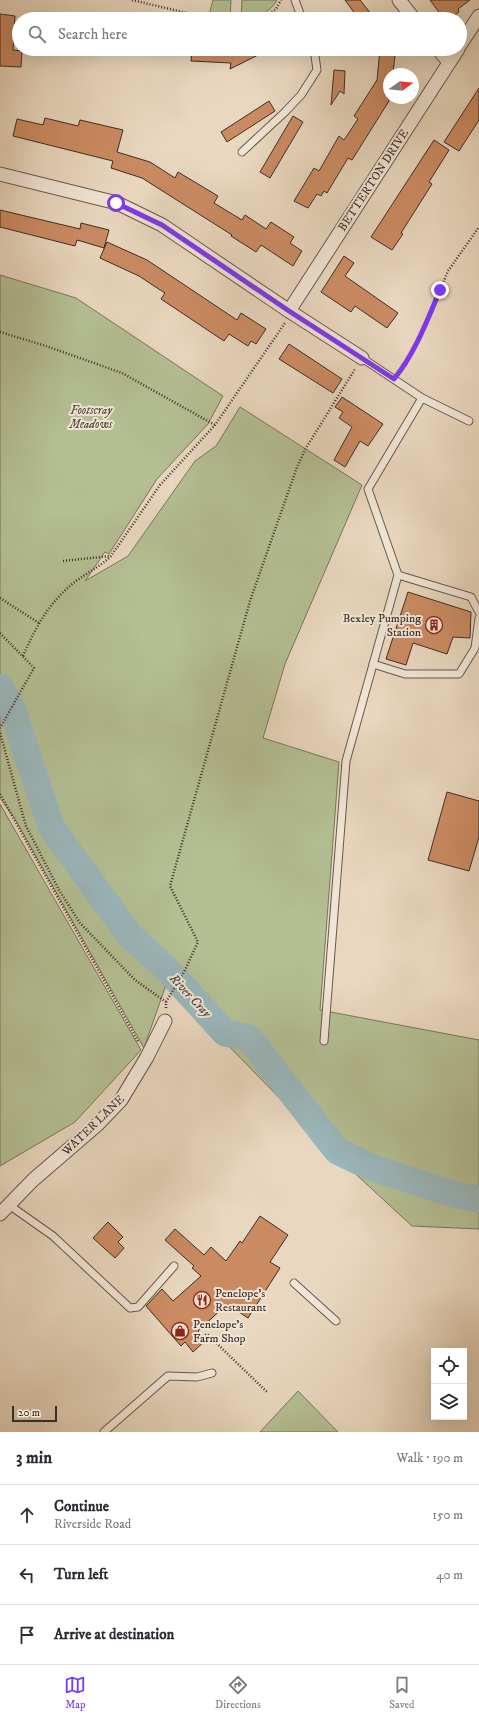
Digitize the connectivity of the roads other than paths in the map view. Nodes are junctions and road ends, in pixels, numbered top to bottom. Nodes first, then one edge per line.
1 (295, 0) edge
2 (399, 0) edge
3 (299, 12) edge
4 (408, 12) edge
5 (479, 16) edge
6 (467, 34) edge
7 (315, 56) edge
8 (444, 56) edge
9 (453, 56) edge
10 (449, 62) junction
11 (242, 152) dead end
12 (0, 174) edge
13 (291, 312) junction
14 (362, 358) joint
15 (422, 398) junction
16 (469, 421) dead end
17 (398, 575) junction
18 (479, 612) edge
19 (479, 618) edge
20 (373, 664) junction
21 (165, 1021) dead end
22 (324, 1041) dead end
23 (9, 1205) junction
24 (0, 1214) edge
25 (174, 1266) dead end
26 (294, 1283) dead end
27 (336, 1321) dead end
28 (212, 1373) dead end
29 (104, 1432) edge

1 - 3 lane
2 - 4 street
5 - 6 street
7 - 11 lane
8 - 10 street
9 - 10 street, BETTERTON DRIVE
10 - 13 street, BETTERTON DRIVE
12 - 13 street
13 - 14 street
14 - 15 lane
15 - 16 lane
15 - 17 lane
17 - 18 lane
17 - 20 lane
19 - 20 lane
20 - 22 lane
21 - 23 street, WATER LANE
23 - 24 street, WATER LANE
23 - 25 lane
26 - 27 lane
28 - 29 lane

